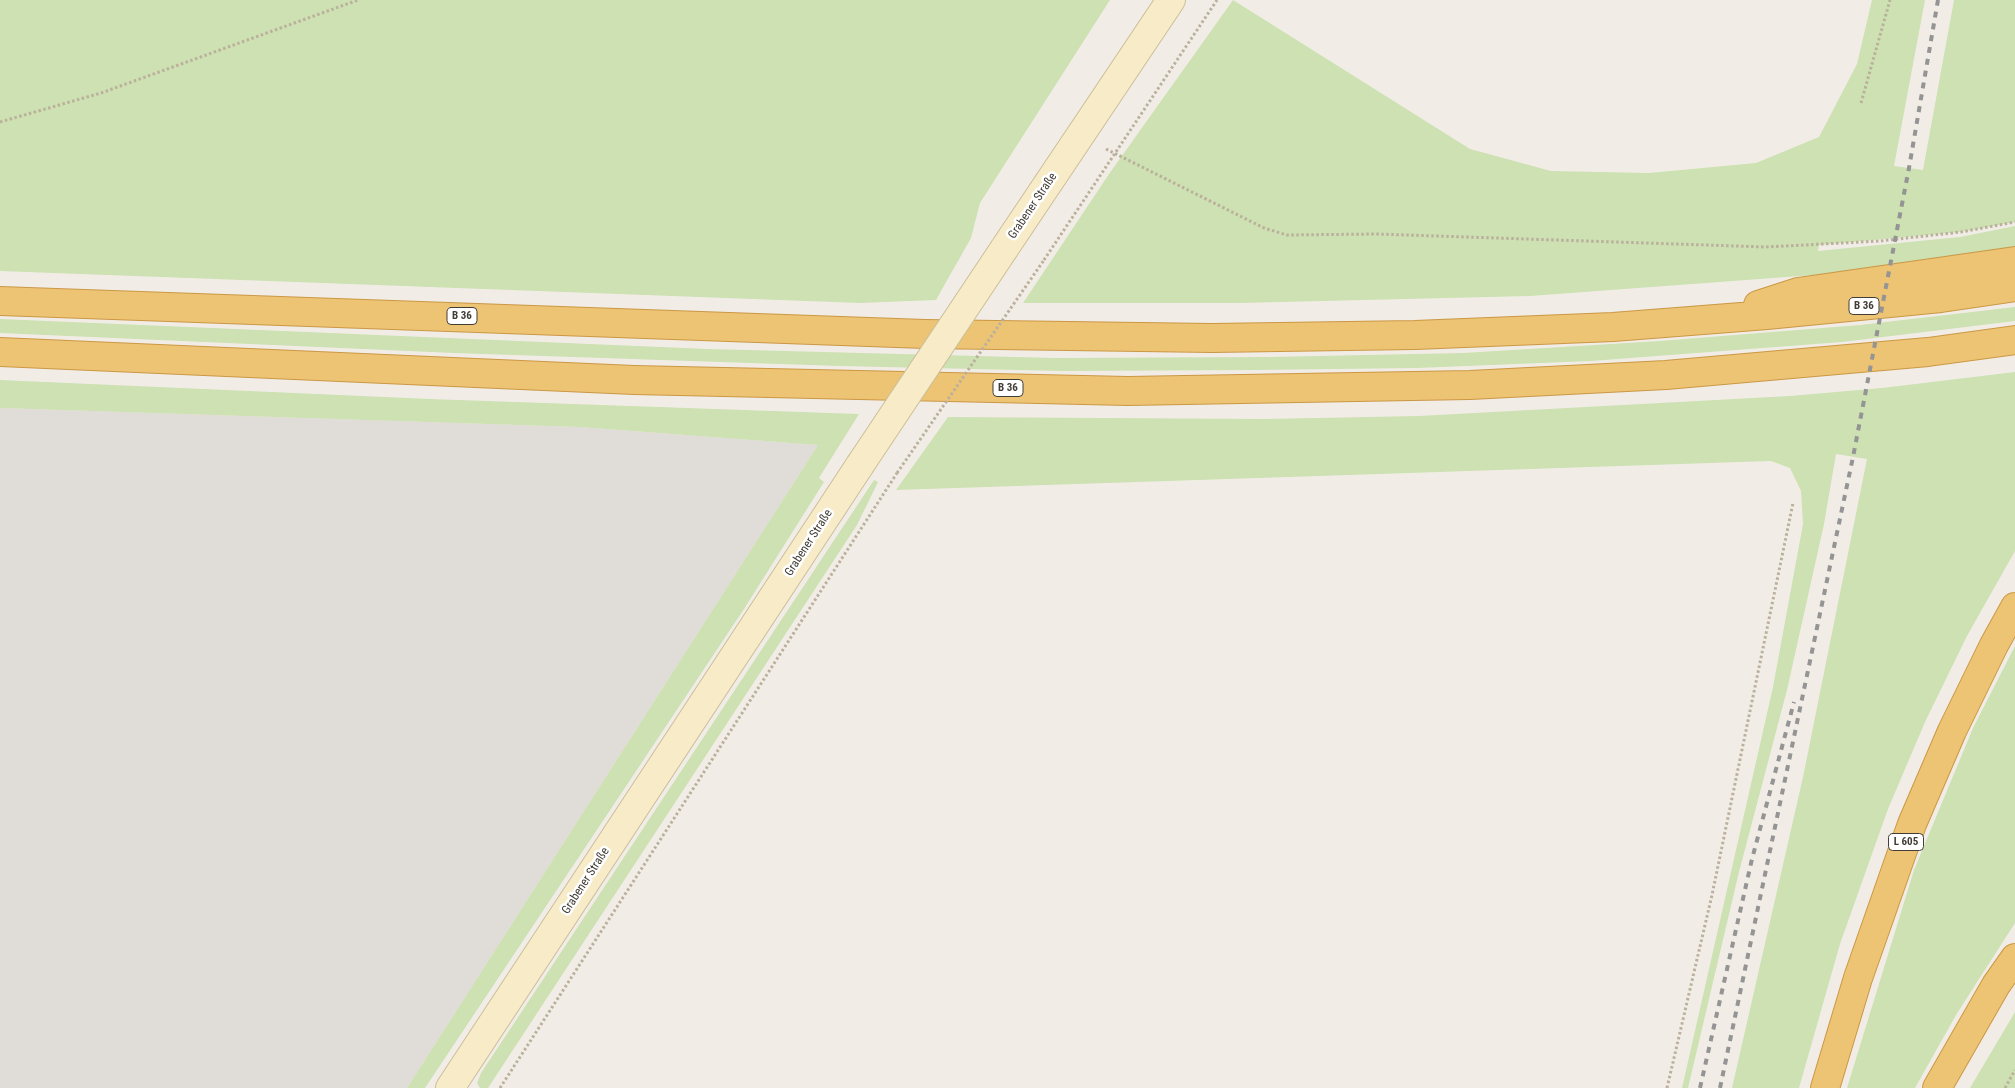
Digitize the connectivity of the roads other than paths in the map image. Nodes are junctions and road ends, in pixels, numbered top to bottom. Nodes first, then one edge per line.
1 (1170, 0) edge
2 (2015, 261) edge
3 (2015, 287) edge
4 (0, 301) edge
5 (1712, 320) junction
6 (2015, 340) edge
7 (0, 352) edge
8 (2015, 607) edge
9 (2015, 958) edge
10 (450, 1088) edge
11 (1825, 1088) edge
12 (1937, 1088) edge

1 - 10 street, Grabener Straße, bridge
2 - 5 highway
3 - 5 highway, B 36
4 - 5 highway, B 36
6 - 7 highway, B 36
8 - 11 highway, L 605
9 - 12 highway

